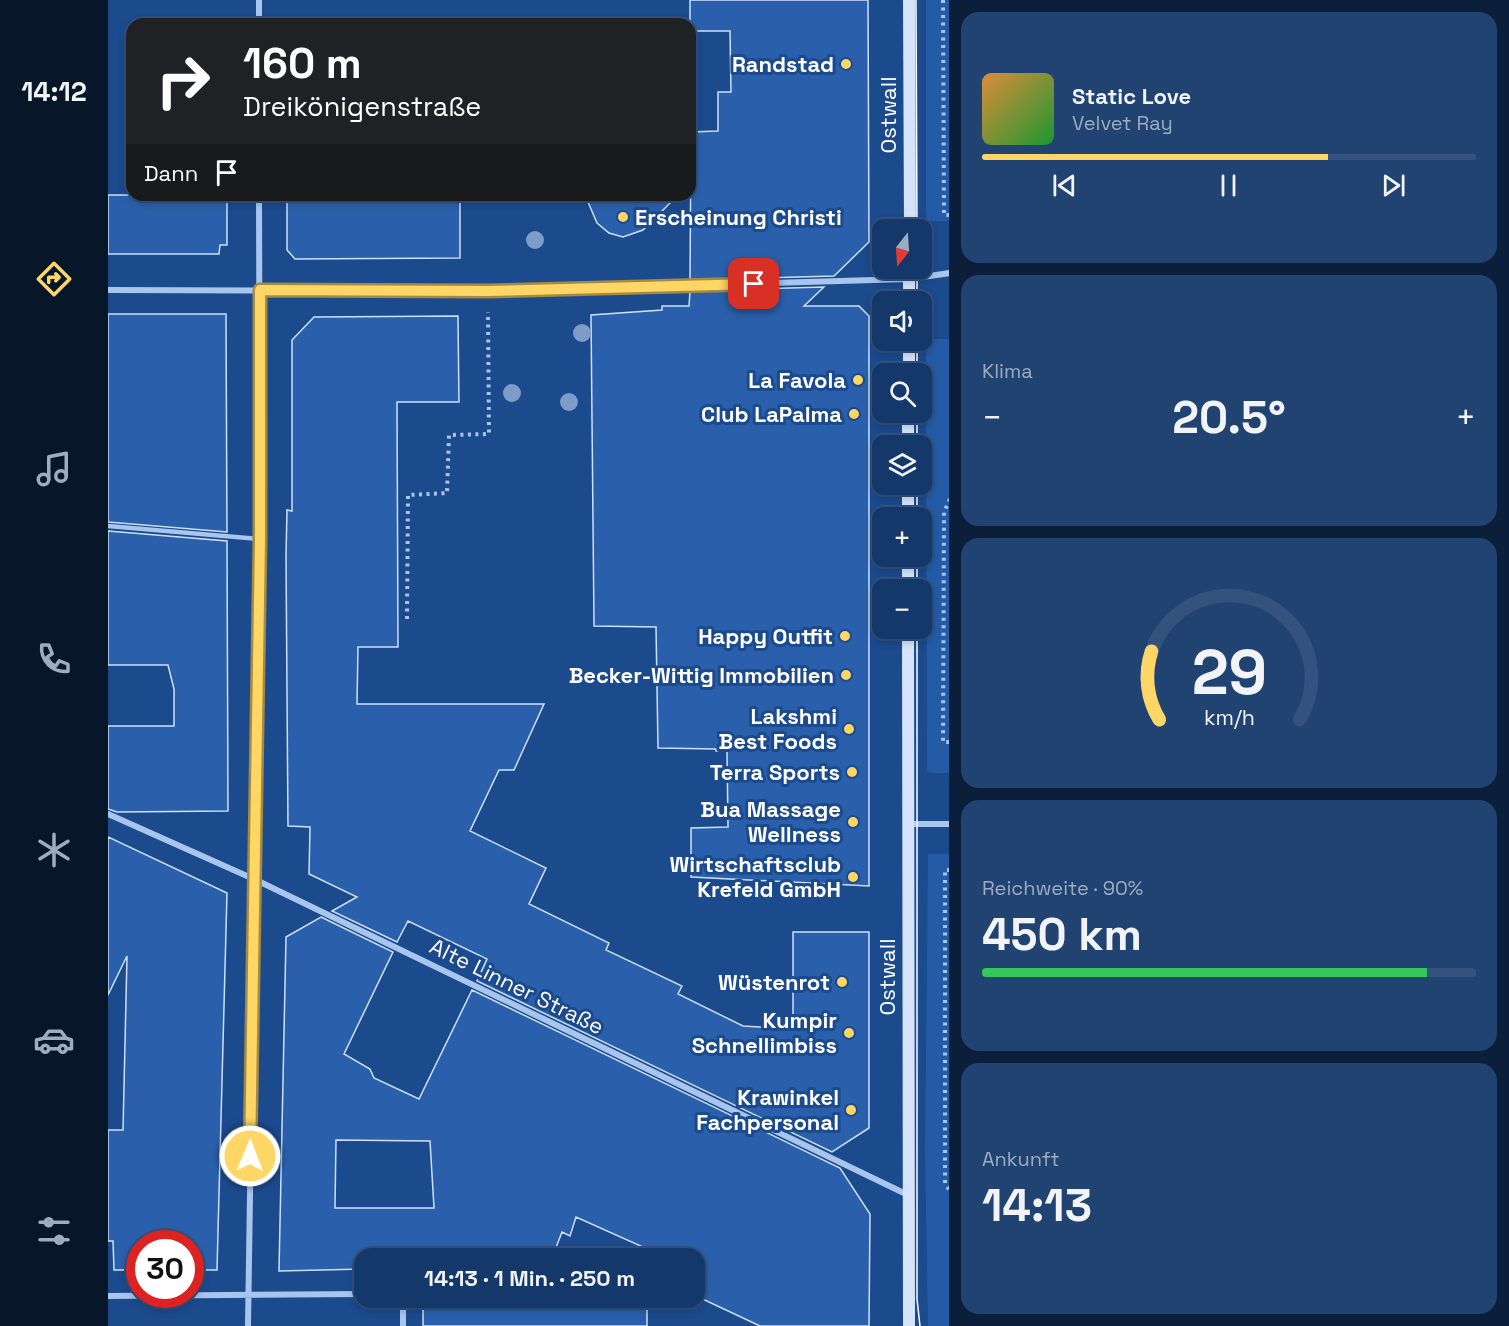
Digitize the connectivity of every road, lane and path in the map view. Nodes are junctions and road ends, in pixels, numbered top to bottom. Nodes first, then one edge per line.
1 (259, 0) edge
2 (909, 0) edge
3 (943, 0) edge
4 (259, 18) edge
5 (949, 53) edge
6 (944, 54) junction
7 (260, 201) edge
8 (949, 215) edge
9 (910, 219) edge
10 (932, 273) edge
11 (949, 273) edge
12 (872, 275) edge
13 (108, 290) edge
14 (260, 290) junction
15 (488, 291) junction
16 (949, 501) edge
17 (108, 526) edge
18 (260, 539) junction
19 (407, 619) dead end
20 (908, 639) edge
21 (949, 742) edge
22 (108, 814) edge
23 (908, 824) junction
24 (949, 824) edge
25 (949, 870) edge
26 (256, 880) junction
27 (949, 1189) edge
28 (908, 1195) junction
29 (248, 1294) junction
30 (354, 1294) edge
31 (108, 1296) edge
32 (403, 1308) edge
33 (248, 1326) edge
34 (403, 1326) edge
35 (909, 1326) edge

1 - 4 street
2 - 9 street, Ostwall
3 - 6 path
5 - 6 path
6 - 8 path
7 - 14 street
10 - 11 street
12 - 15 street
13 - 14 street
14 - 15 street
14 - 18 street
15 - 19 path
16 - 21 path
17 - 18 lane
18 - 26 street
20 - 23 street, Ostwall
22 - 26 street, Alte Linner Straße
23 - 24 street
23 - 28 street, Ostwall
25 - 27 path
26 - 28 street, Alte Linner Straße
26 - 29 street
28 - 35 street, Ostwall
29 - 30 street
29 - 31 street
29 - 33 street
32 - 34 street

